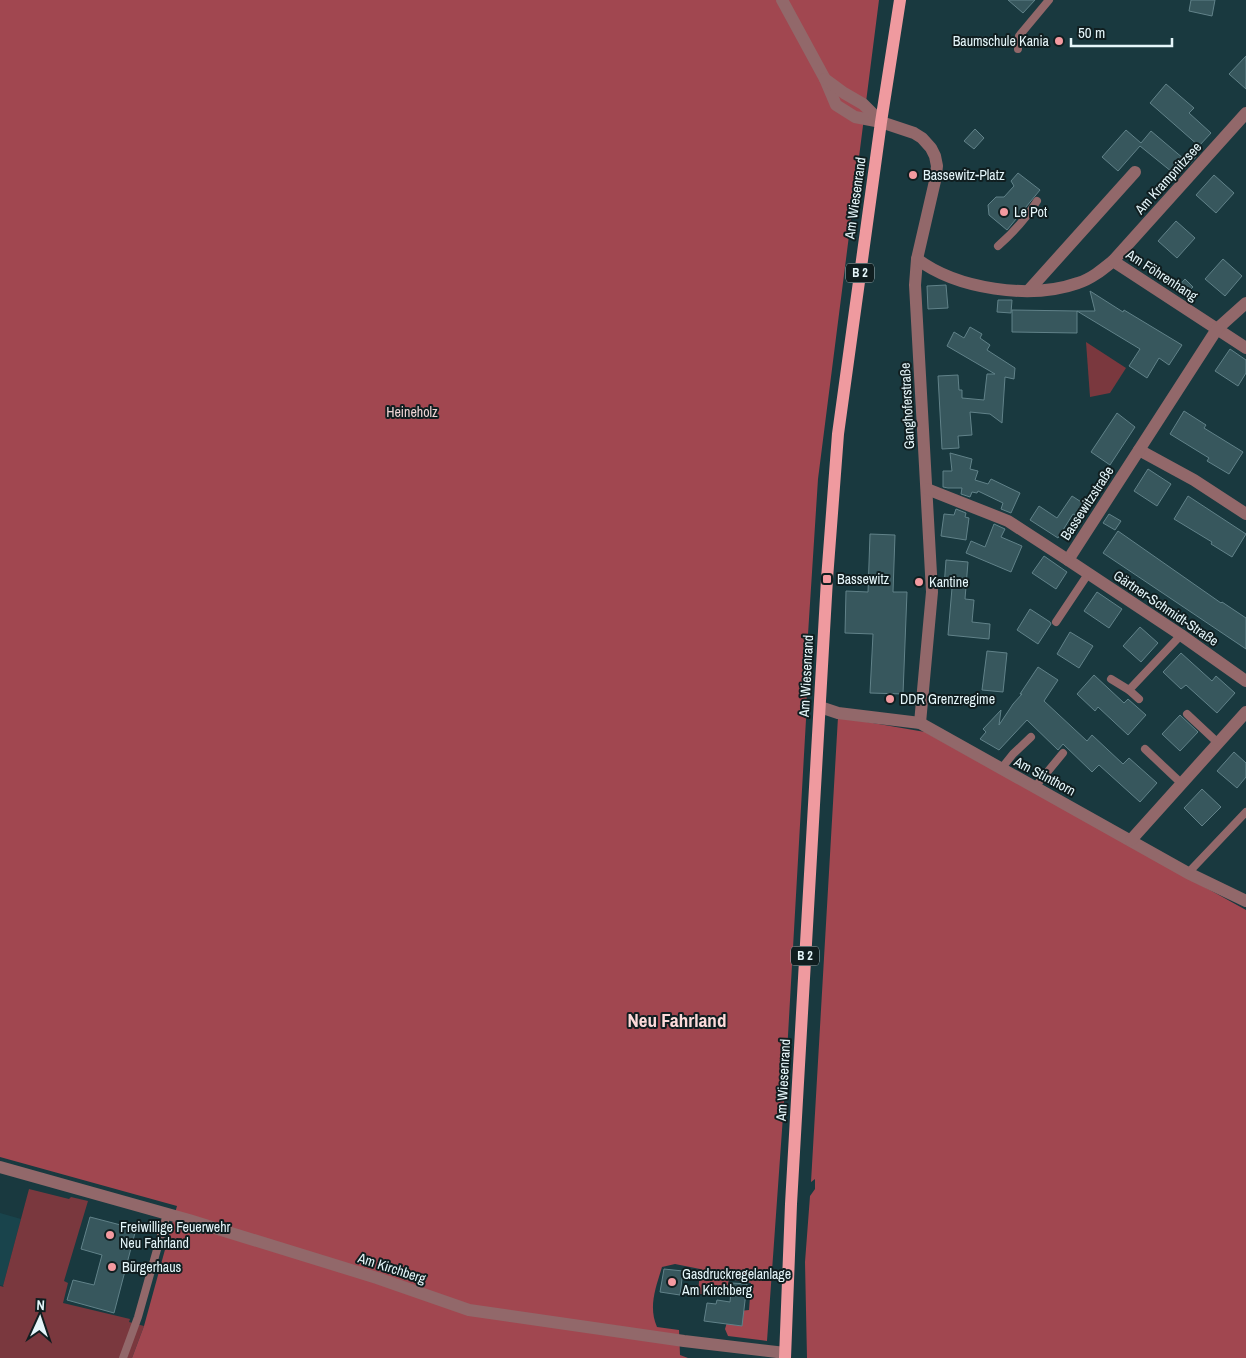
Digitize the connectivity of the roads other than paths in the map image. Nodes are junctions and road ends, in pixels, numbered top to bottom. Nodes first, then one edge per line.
1 (782, 0) edge
2 (900, 0) edge
3 (1049, 0) edge
4 (1018, 49) dead end
5 (1245, 115) edge
6 (880, 122) junction
7 (1135, 172) dead end
8 (1037, 201) dead end
9 (998, 246) dead end
10 (917, 259) junction
11 (1113, 261) junction
12 (1029, 290) junction
13 (1246, 303) edge
14 (1217, 329) junction
15 (1246, 348) edge
16 (1139, 450) junction
17 (927, 489) junction
18 (1246, 514) edge
19 (1068, 560) junction
20 (1088, 574) junction
21 (1056, 622) dead end
22 (1181, 635) junction
23 (1111, 679) dead end
24 (1246, 681) edge
25 (1129, 690) junction
26 (1139, 699) dead end
27 (820, 707) junction
28 (1246, 712) edge
29 (1187, 714) dead end
30 (920, 723) junction
31 (1031, 737) dead end
32 (1218, 743) junction
33 (1145, 749) dead end
34 (1063, 753) dead end
35 (1001, 769) junction
36 (1181, 783) junction
37 (1035, 787) junction
38 (1246, 812) edge
39 (1131, 840) junction
40 (1188, 873) junction
41 (1246, 901) edge
42 (0, 1167) edge
43 (167, 1214) junction
44 (785, 1356) edge
45 (124, 1358) edge

1 - 6 street
2 - 6 main road, Am Wiesenrand / B 2
3 - 4 lane
5 - 11 street, Am Krampnitzsee
6 - 10 street, Ganghoferstraße
6 - 27 main road, Am Wiesenrand / B 2
7 - 12 street
8 - 9 lane
10 - 12 street, Am Föhrenhang
10 - 17 street, Ganghoferstraße
11 - 12 street, Am Föhrenhang
11 - 14 street, Am Föhrenhang
13 - 14 street
14 - 15 street, Am Föhrenhang
14 - 16 street, Bassewitzstraße
16 - 18 street
16 - 19 street, Bassewitzstraße
17 - 19 street, Bassewitzstraße
17 - 30 street, Ganghoferstraße
19 - 20 street, Gärtner-Schmidt-Straße
20 - 21 lane
20 - 22 street, Gärtner-Schmidt-Straße
22 - 24 street, Gärtner-Schmidt-Straße
22 - 25 lane
23 - 25 lane
25 - 26 lane
27 - 30 street, Am Stinthorn
27 - 44 main road, Am Wiesenrand / B 2
28 - 32 street
29 - 32 lane
30 - 35 street, Am Stinthorn
31 - 35 lane
32 - 36 street
33 - 36 lane
34 - 37 lane
35 - 37 street, Am Stinthorn
36 - 39 street
37 - 39 street, Am Stinthorn
38 - 40 lane
39 - 40 street, Am Stinthorn
40 - 41 street, Am Stinthorn
42 - 43 street, Am Kirchberg
43 - 44 street, Am Kirchberg
43 - 45 lane

